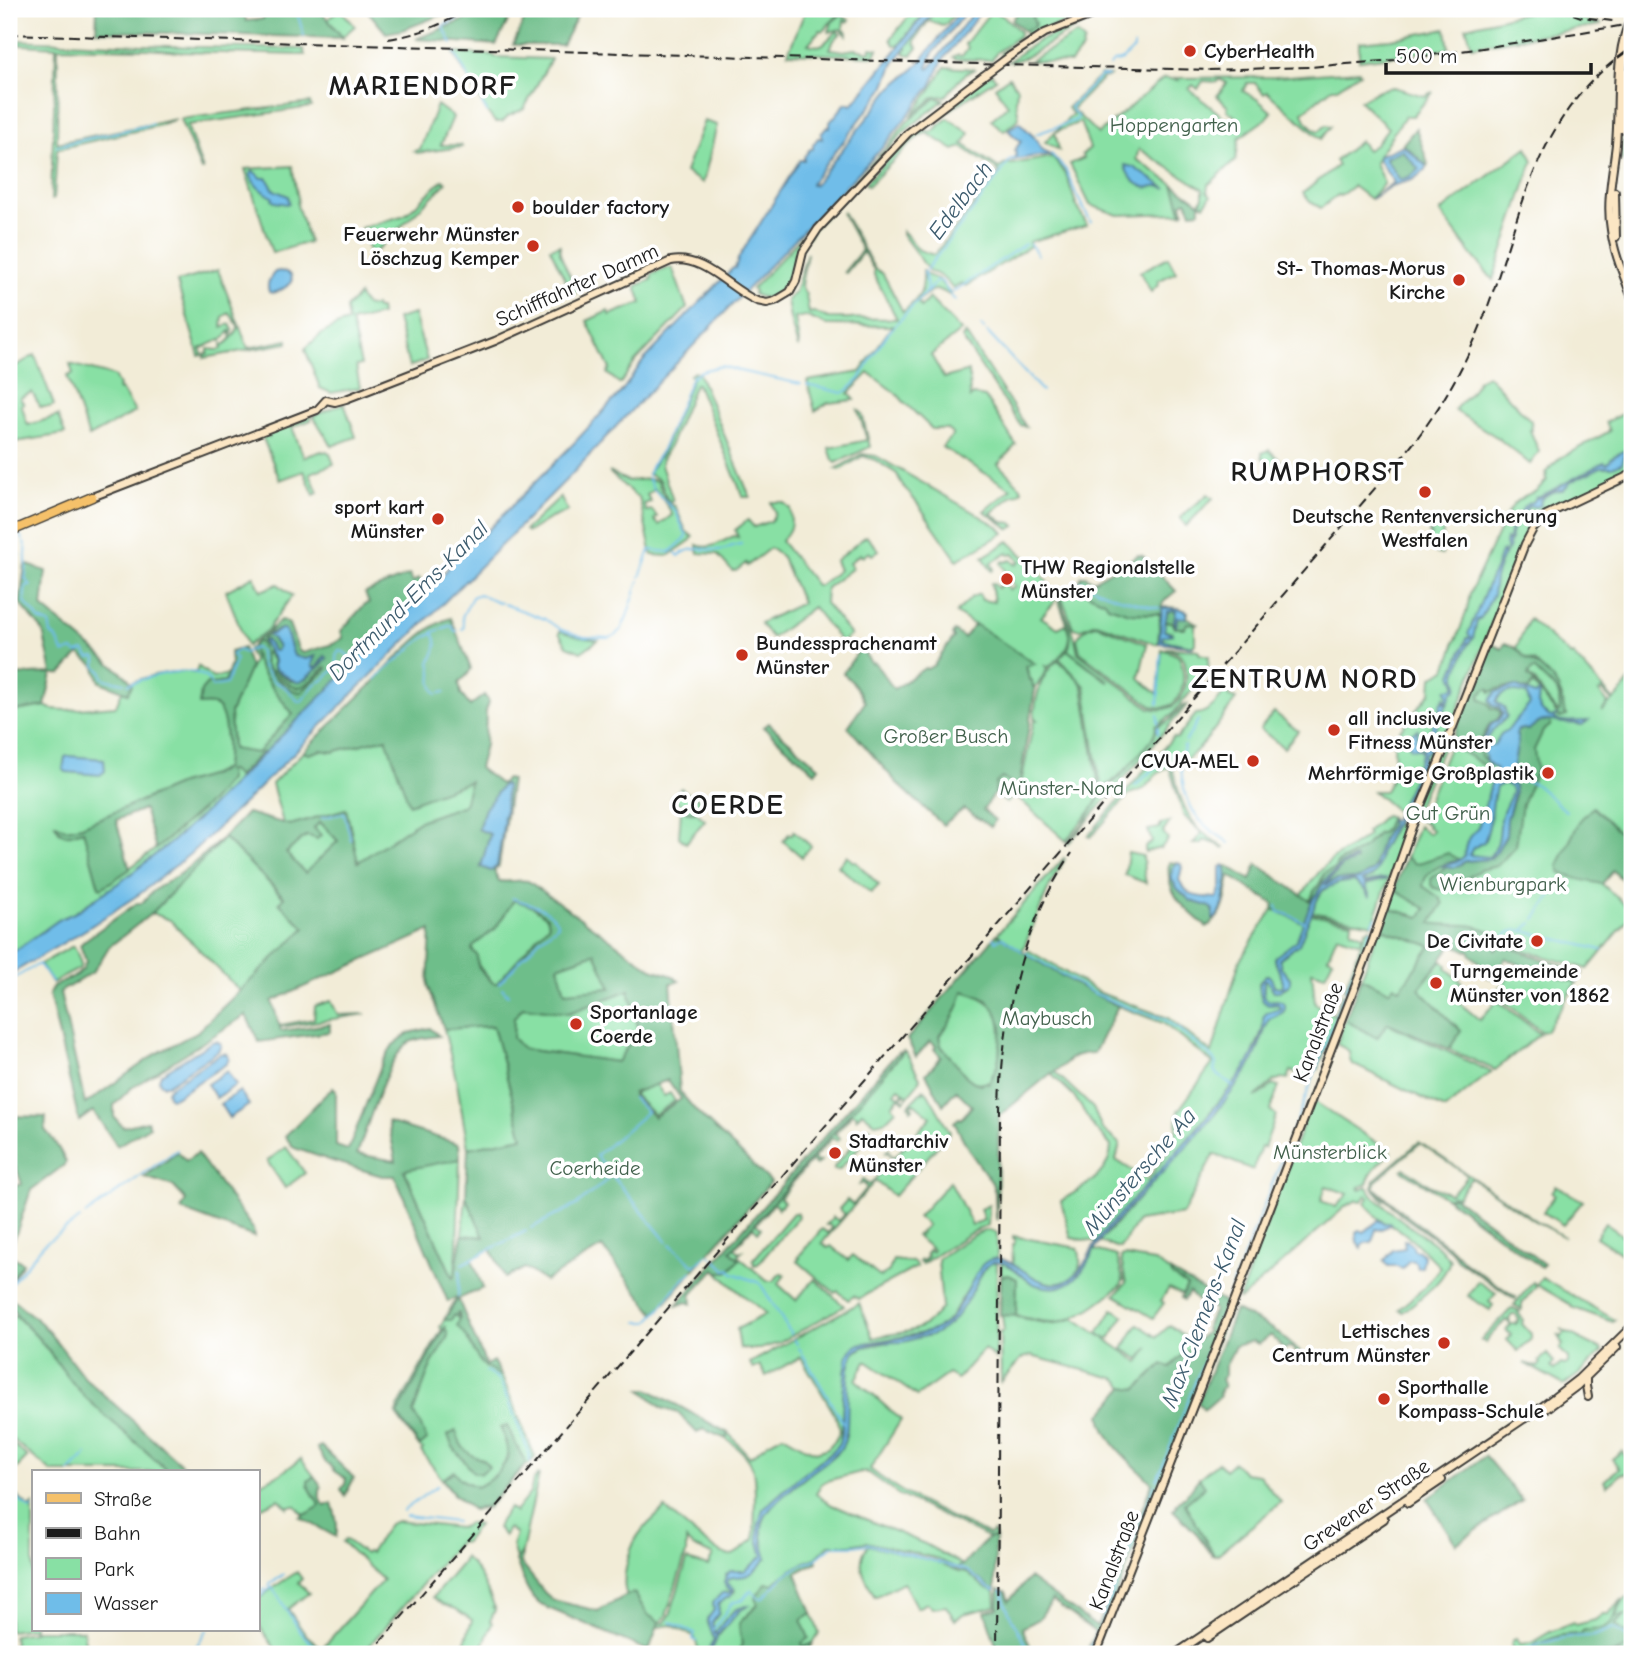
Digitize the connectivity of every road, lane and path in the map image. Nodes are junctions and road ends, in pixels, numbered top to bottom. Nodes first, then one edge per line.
1 (1107, 9) edge
2 (1632, 15) edge
3 (1632, 27) edge
4 (1632, 290) edge
5 (1632, 298) edge
6 (1632, 474) edge
7 (92, 496) joint
8 (9, 532) edge
9 (1632, 1326) edge
10 (1632, 1332) edge
11 (1587, 1377) junction
12 (1576, 1384) junction
13 (1588, 1396) dead end
14 (1096, 1654) edge
15 (1175, 1654) edge
16 (1182, 1654) edge

1 - 7 main road, Schifffahrter Damm, bridge
2 - 5 main road
3 - 4 main road
6 - 14 main road, Kanalstraße
7 - 8 main road, Schifffahrter Damm
9 - 12 main road, Grevener Straße
10 - 11 main road, Grevener Straße
11 - 12 main road, Grevener Straße
11 - 13 main road
12 - 15 main road, Grevener Straße
12 - 16 main road, Grevener Straße

